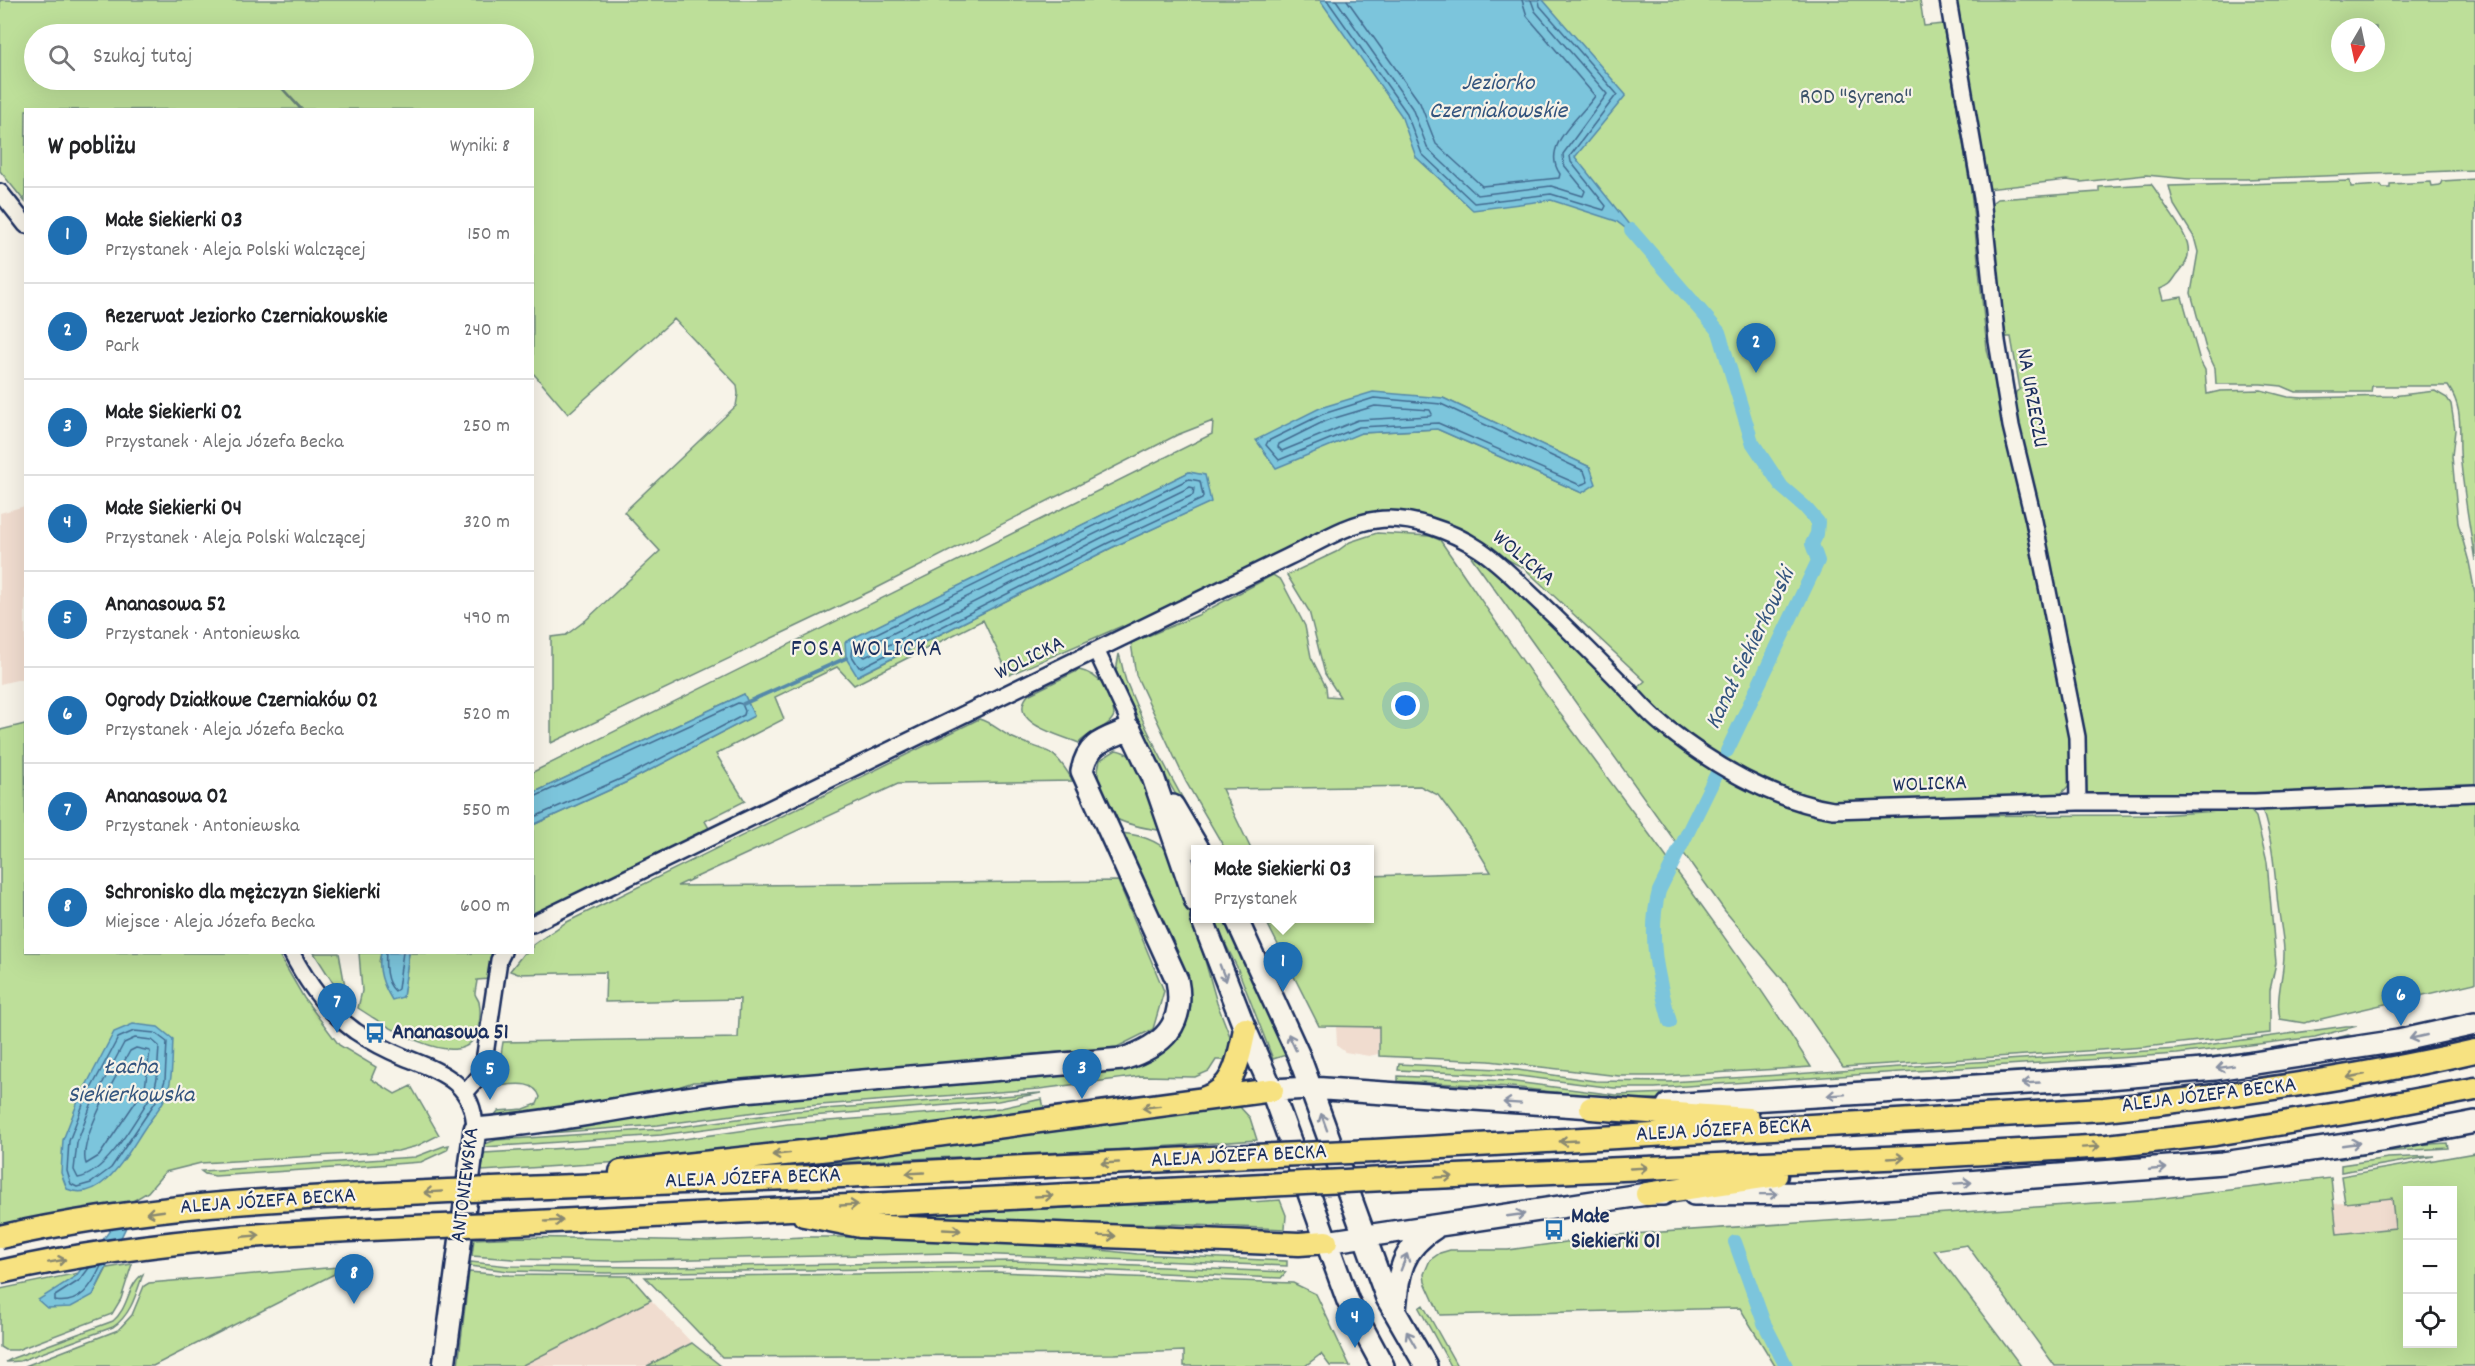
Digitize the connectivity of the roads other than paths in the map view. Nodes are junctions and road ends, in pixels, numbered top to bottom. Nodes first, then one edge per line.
1 (1948, 0) edge
2 (0, 192) edge
3 (24, 222) edge
4 (1097, 652) junction
5 (1130, 729) junction
6 (1153, 777) junction
7 (2475, 793) edge
8 (2078, 802) junction
9 (1197, 845) edge
10 (1191, 887) edge
11 (534, 923) edge
12 (1204, 923) edge
13 (1238, 923) edge
14 (292, 954) edge
15 (502, 954) edge
16 (2475, 1024) edge
17 (1245, 1029) junction
18 (2475, 1051) edge
19 (1310, 1088) junction
20 (2475, 1089) edge
21 (1272, 1090) junction
22 (465, 1093) junction
23 (1189, 1103) junction
24 (1591, 1108) junction
25 (2475, 1122) edge
26 (1836, 1125) junction
27 (475, 1129) junction
28 (1865, 1159) junction
29 (564, 1186) junction
30 (1647, 1194) junction
31 (770, 1209) junction
32 (1437, 1226) junction
33 (1365, 1236) junction
34 (0, 1238) edge
35 (1326, 1242) junction
36 (0, 1272) edge
37 (1395, 1312) junction
38 (444, 1366) edge
39 (1383, 1366) edge
40 (1426, 1366) edge

1 - 8 street, NA URZECZU
2 - 3 street
4 - 5 street
4 - 8 street, WOLICKA
4 - 11 street, WOLICKA
5 - 6 main road
5 - 27 main road
6 - 9 main road
6 - 10 main road
7 - 8 street, WOLICKA
12 -> 17 main road
19 -> 13 main road
14 - 22 street, ANTONIEWSKA
15 - 22 street
16 -> 24 main road, ALEJA JÓZEFA BECKA
17 - 21 main road
17 - 23 main road
18 -> 26 main road, ALEJA JÓZEFA BECKA
19 - 21 main road, ALEJA JÓZEFA BECKA
24 -> 19 main road, ALEJA JÓZEFA BECKA
33 -> 19 main road
28 -> 20 main road, ALEJA JÓZEFA BECKA
21 - 23 main road
21 - 35 main road
22 - 27 street, ANTONIEWSKA
23 -> 29 main road
24 - 26 main road
30 -> 25 main road
26 -> 29 main road, ALEJA JÓZEFA BECKA, bridge
27 - 38 main road, ANTONIEWSKA
28 - 30 main road
31 -> 28 main road, ALEJA JÓZEFA BECKA, bridge
29 -> 34 main road, ALEJA JÓZEFA BECKA, bridge
32 -> 30 main road
31 -> 35 main road
36 -> 31 main road, ALEJA JÓZEFA BECKA, bridge
32 - 33 main road
37 -> 32 main road
33 - 35 main road
33 - 37 main road
35 - 39 main road
40 -> 37 main road

